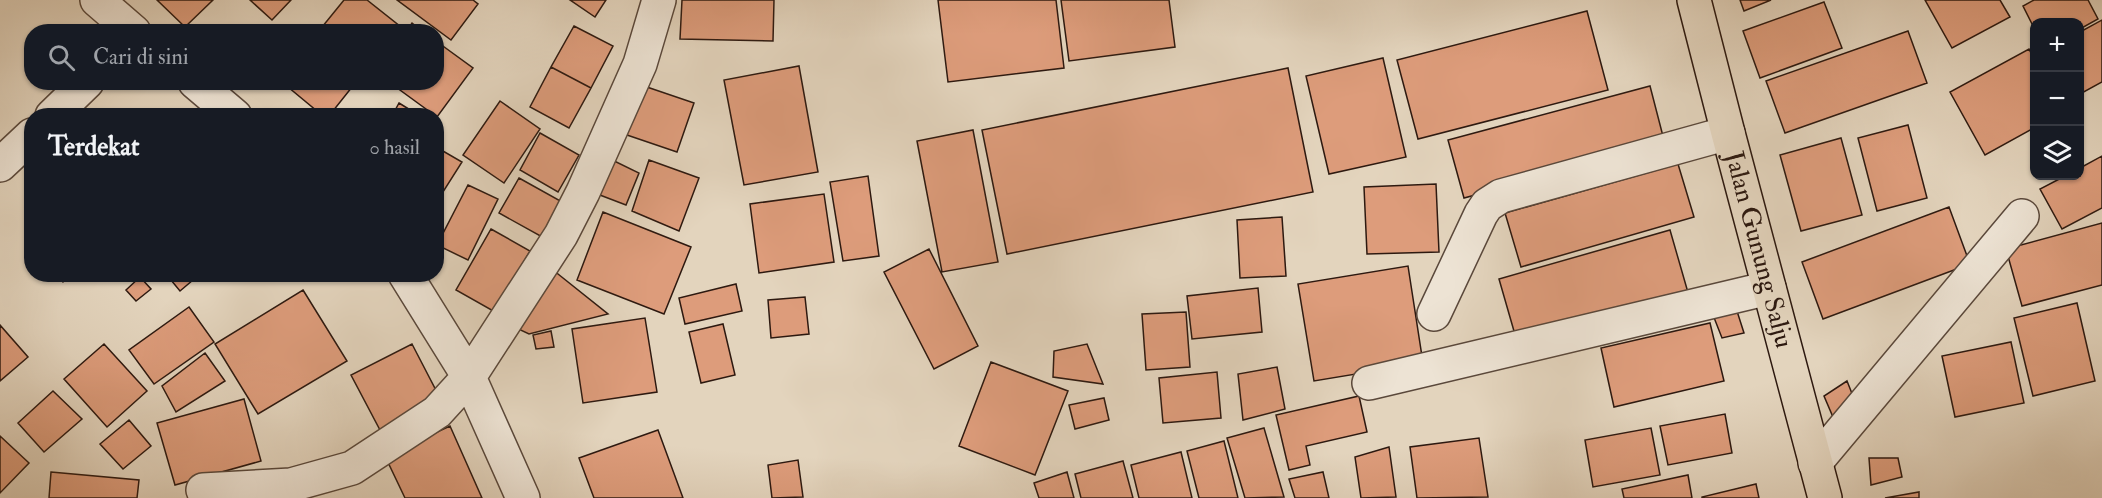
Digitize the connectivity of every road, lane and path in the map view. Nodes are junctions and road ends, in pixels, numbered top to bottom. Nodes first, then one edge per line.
1 (96, 0) edge
2 (659, 0) edge
3 (1694, 0) edge
4 (124, 24) edge
5 (79, 90) edge
6 (204, 90) edge
7 (60, 108) edge
8 (226, 108) edge
9 (1728, 133) junction
10 (24, 142) edge
11 (0, 165) edge
12 (2022, 216) dead end
13 (410, 282) edge
14 (1769, 288) junction
15 (1434, 314) dead end
16 (469, 377) junction
17 (1369, 383) dead end
18 (1815, 463) junction
19 (203, 490) dead end
20 (523, 498) edge
21 (1825, 498) edge

1 - 4 street
2 - 16 street
3 - 9 main road, Jalan Gunung Salju
5 - 7 street
6 - 8 street
9 - 14 main road, Jalan Gunung Salju
9 - 15 street
10 - 11 street
12 - 18 street
13 - 16 street
14 - 17 street
14 - 18 main road, Jalan Gunung Salju
16 - 19 street
16 - 20 street
18 - 21 main road, Jalan Gunung Salju

